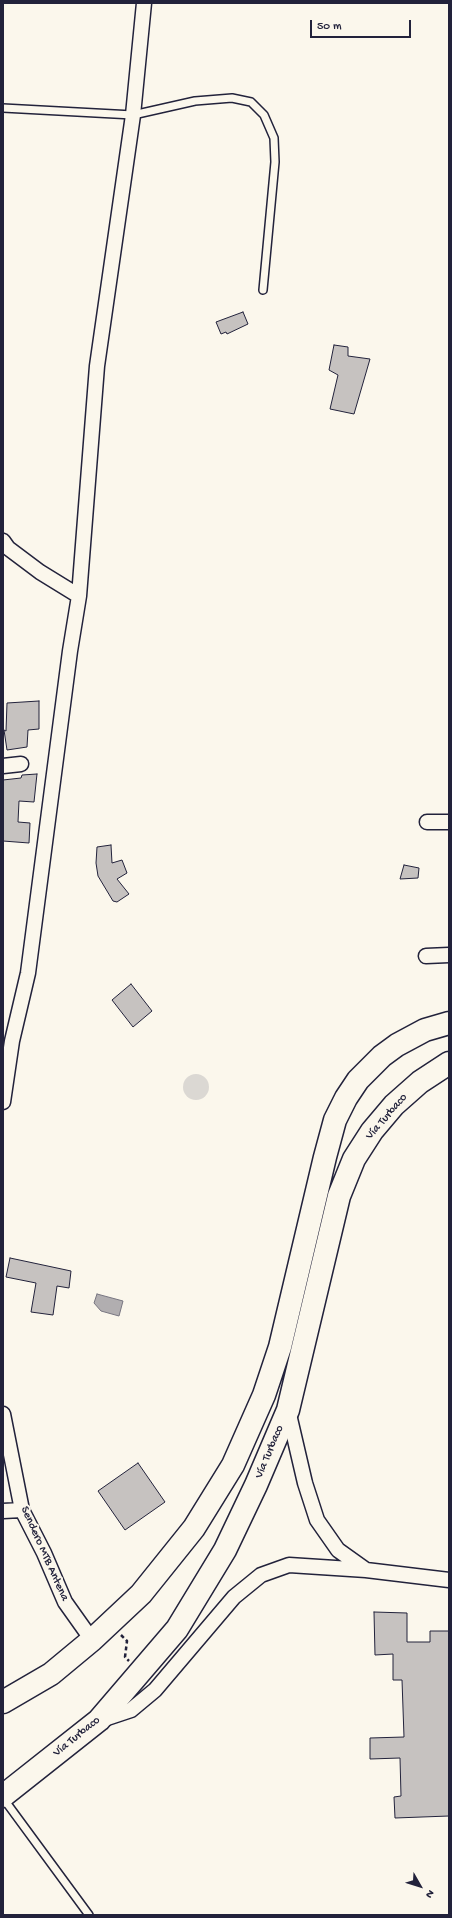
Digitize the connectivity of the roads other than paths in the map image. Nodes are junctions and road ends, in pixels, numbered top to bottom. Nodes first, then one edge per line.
1 (144, 3) edge
2 (3, 108) edge
3 (133, 115) junction
4 (263, 290) dead end
5 (3, 541) edge
6 (79, 596) junction
7 (21, 764) dead end
8 (3, 766) edge
9 (427, 822) dead end
10 (449, 822) edge
11 (449, 955) edge
12 (426, 956) dead end
13 (449, 1023) edge
14 (8, 1039) edge
15 (449, 1063) edge
16 (3, 1102) edge
17 (288, 1410) junction
18 (3, 1414) edge
19 (22, 1510) junction
20 (3, 1511) edge
21 (366, 1570) junction
22 (449, 1580) edge
23 (92, 1640) junction
24 (3, 1702) edge
25 (99, 1720) junction
26 (3, 1797) edge
27 (89, 1915) edge

1 - 3 street
2 - 3 lane
3 - 4 lane
3 - 6 street
5 - 6 street
6 - 14 street
7 - 8 street
9 - 10 street
11 - 12 street
13 - 23 highway
14 - 16 street
15 - 17 highway, Vía Turbaco
17 - 21 street
17 - 25 highway, Vía Turbaco
18 - 19 street, Sendero MTB Antena
19 - 20 street
19 - 23 street, Sendero MTB Antena
21 - 22 street
21 - 25 street
23 - 24 highway
25 - 26 highway, Vía Turbaco
26 - 27 lane

